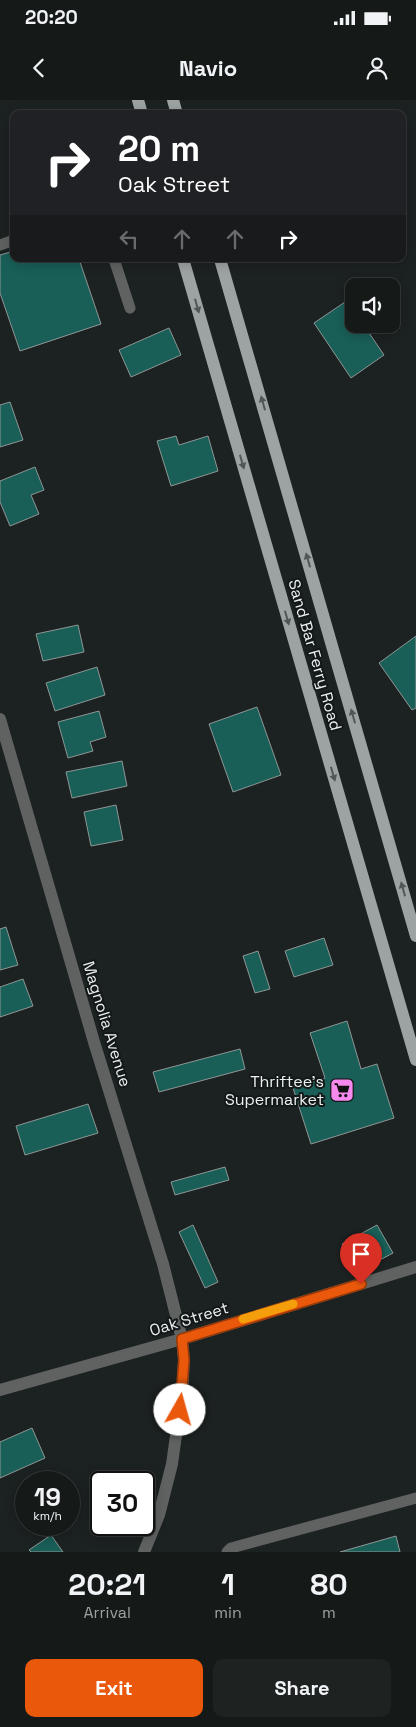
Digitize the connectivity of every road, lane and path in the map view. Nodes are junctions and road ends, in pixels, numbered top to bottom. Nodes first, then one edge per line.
1 (115, 262) edge
2 (184, 262) edge
3 (221, 262) edge
4 (130, 308) dead end
5 (0, 719) edge
6 (416, 936) edge
7 (415, 1052) edge
8 (416, 1267) edge
9 (182, 1339) junction
10 (0, 1390) edge
11 (416, 1498) edge
12 (144, 1552) edge
13 (227, 1552) edge

1 - 4 lane
2 -> 7 main road, Sand Bar Ferry Road
6 -> 3 main road, Sand Bar Ferry Road
5 - 9 street, Magnolia Avenue
8 - 9 street, Oak Street
9 - 10 street, Oak Street
9 - 12 street, Magnolia Avenue
11 - 13 lane

